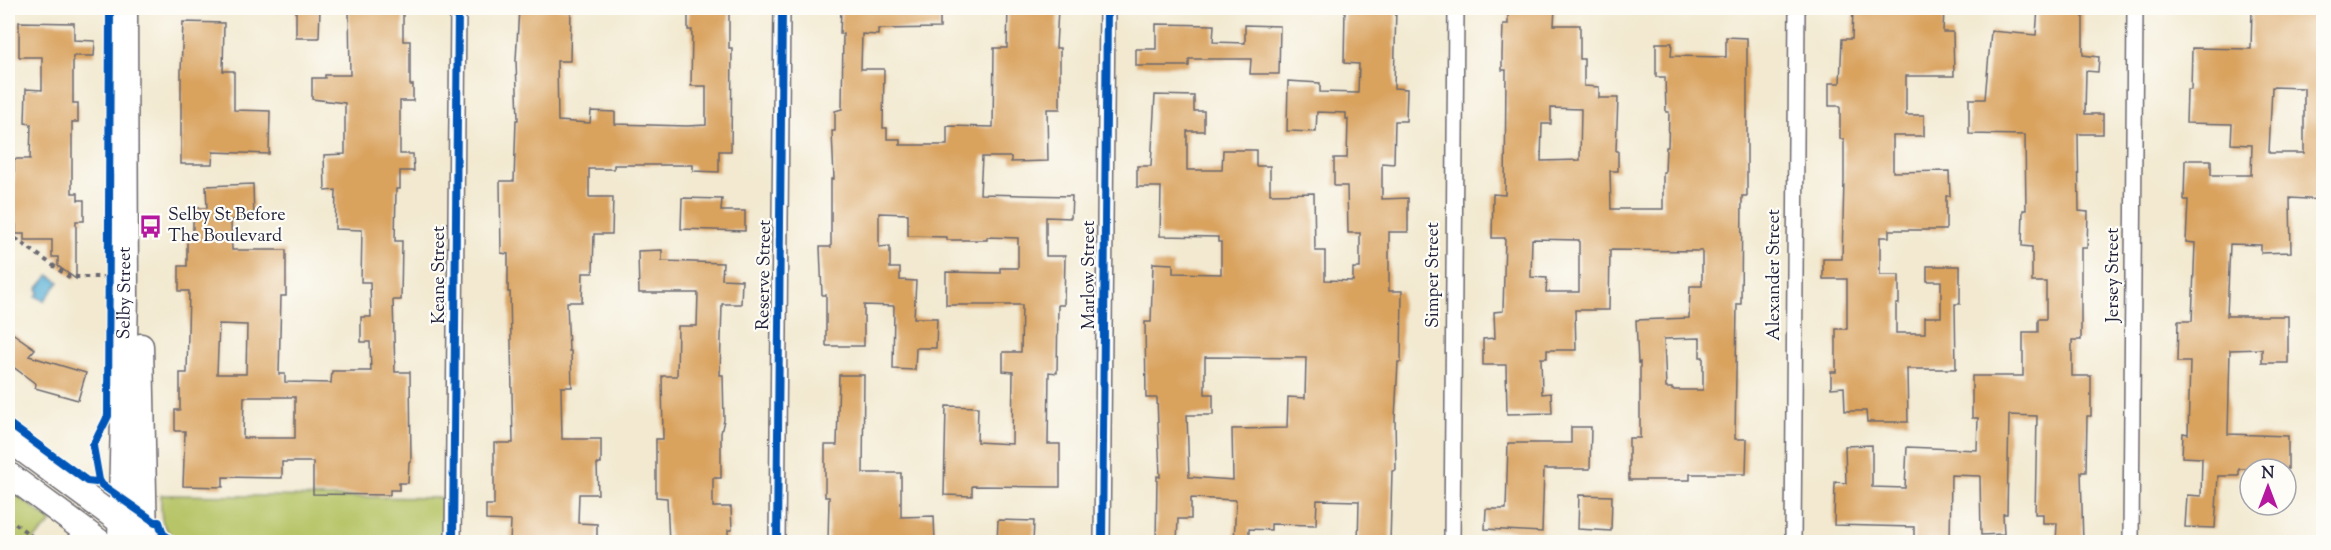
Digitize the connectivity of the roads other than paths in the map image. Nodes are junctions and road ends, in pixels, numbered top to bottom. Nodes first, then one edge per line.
1 (125, 8) edge
2 (141, 8) edge
3 (458, 8) edge
4 (782, 8) edge
5 (1107, 8) edge
6 (1456, 8) edge
7 (1797, 8) edge
8 (2135, 8) edge
9 (8, 439) edge
10 (8, 474) edge
11 (121, 533) edge
12 (146, 541) edge
13 (100, 543) edge
14 (453, 543) edge
15 (777, 543) edge
16 (1102, 543) edge
17 (1452, 543) edge
18 (1793, 543) edge
19 (2131, 543) edge

1 - 11 main road, Selby Street
2 - 12 main road, Selby Street
3 - 14 street, Keane Street
4 - 15 street, Reserve Street
5 - 16 street, Marlow Street
6 - 17 street, Simper Street
7 - 18 street, Alexander Street
8 - 19 street, Jersey Street
9 - 11 main road
10 - 13 main road
11 - 12 main road

